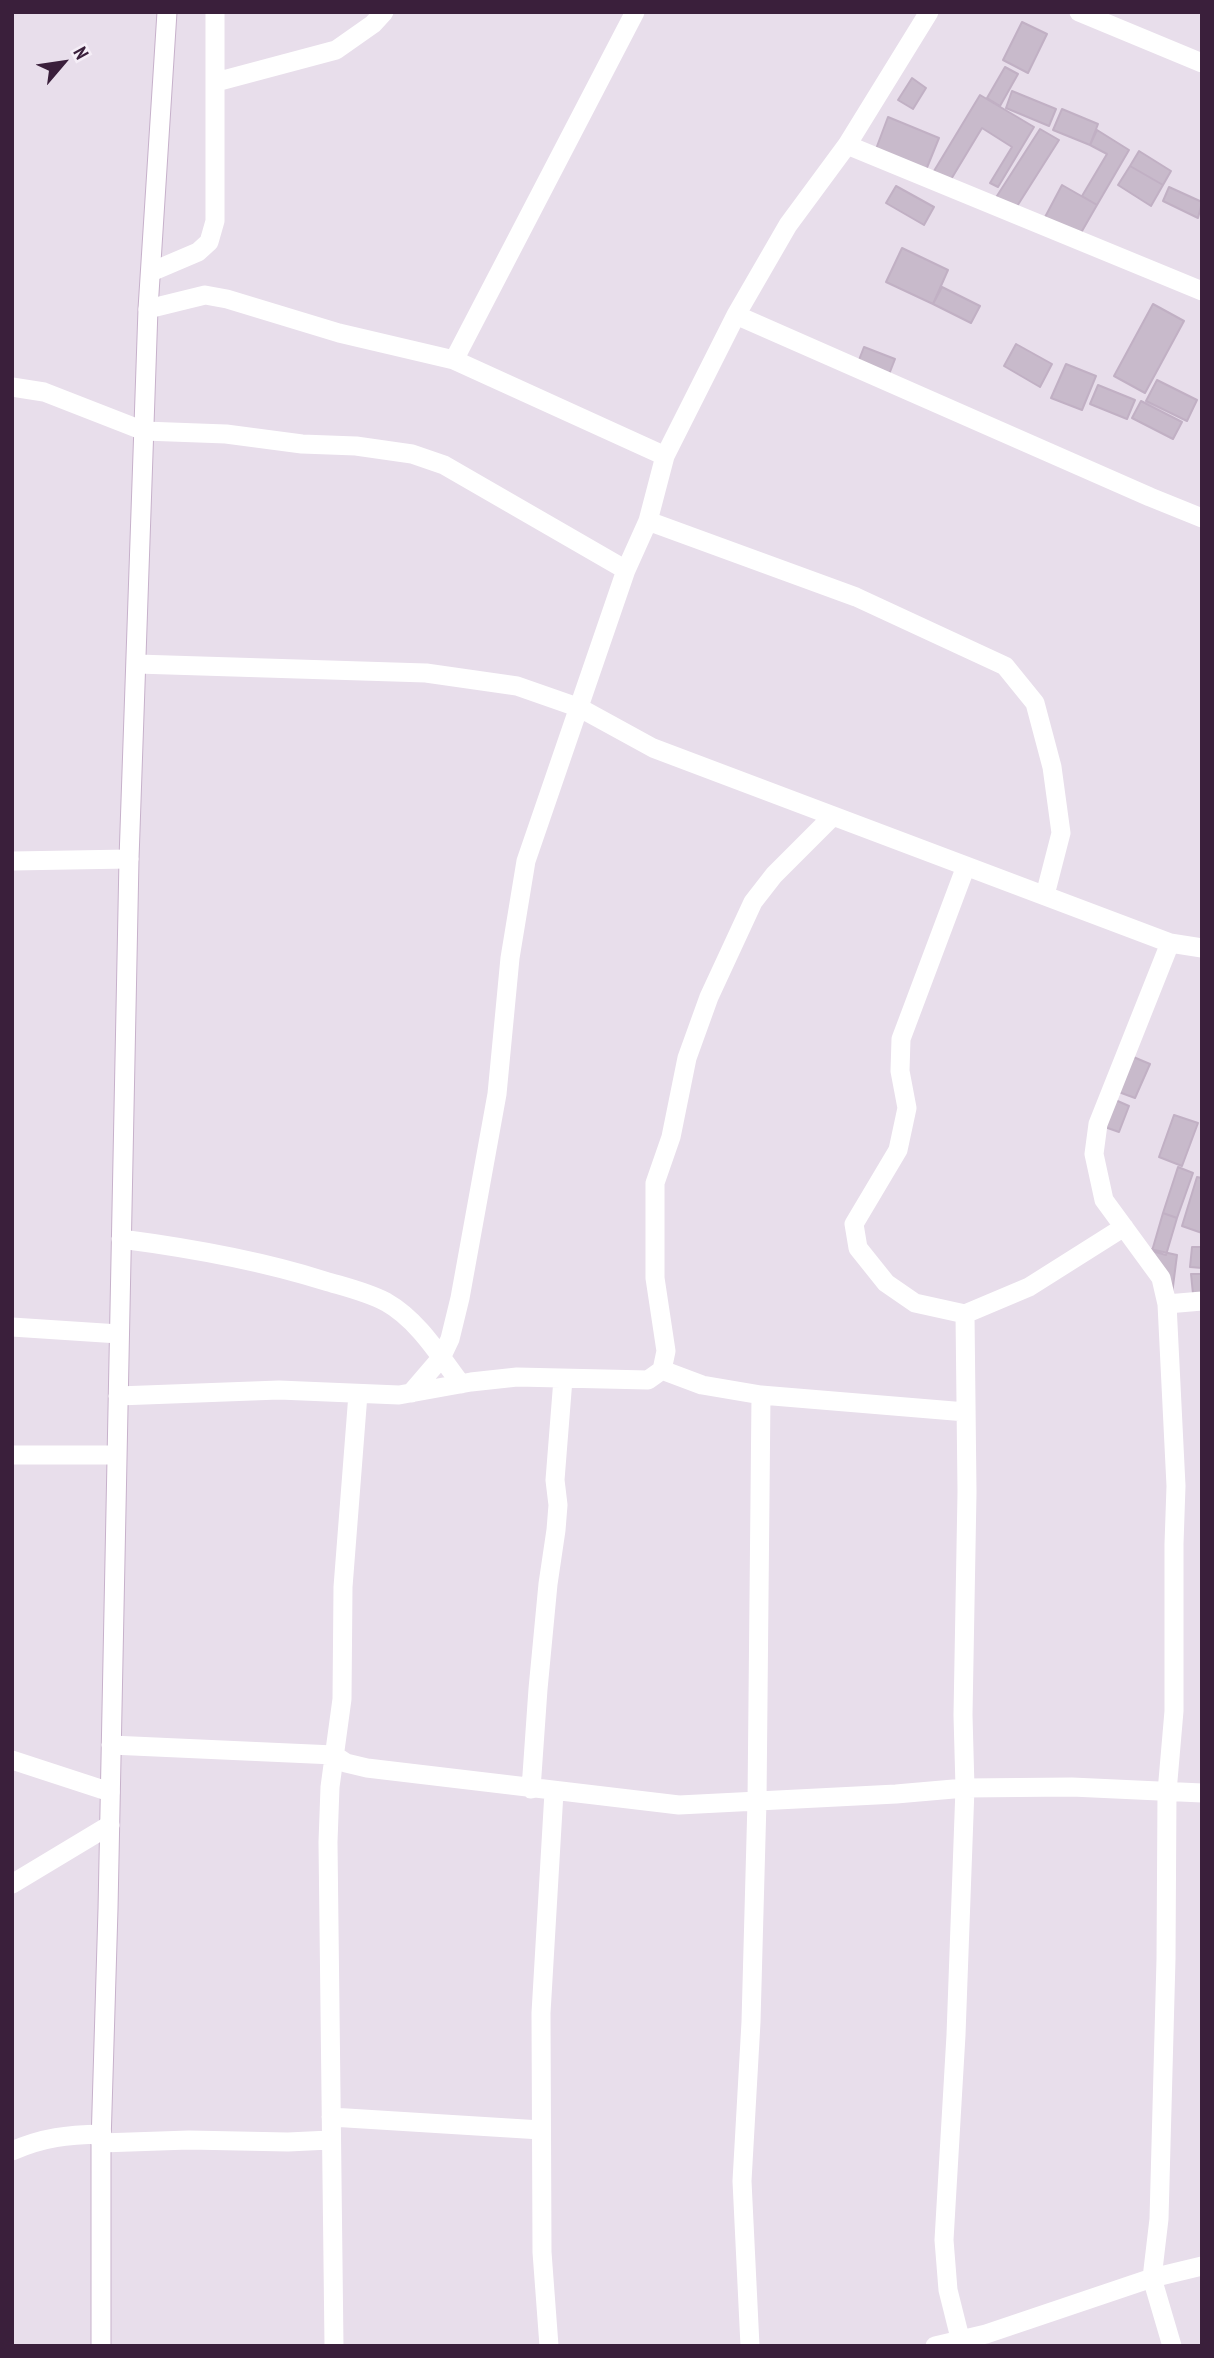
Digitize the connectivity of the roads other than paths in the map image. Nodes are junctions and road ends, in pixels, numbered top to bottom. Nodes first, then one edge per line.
1 (167, 12) edge
2 (215, 12) edge
3 (384, 12) edge
4 (635, 12) edge
5 (929, 12) edge
6 (1079, 12) edge
7 (1202, 64) edge
8 (216, 82) junction
9 (847, 145) junction
10 (151, 272) junction
11 (1202, 291) edge
12 (148, 309) junction
13 (736, 315) junction
14 (454, 360) junction
15 (12, 387) edge
16 (145, 431) junction
17 (665, 456) junction
18 (1202, 518) edge
19 (648, 522) junction
20 (626, 570) junction
21 (137, 664) junction
22 (580, 708) junction
23 (833, 816) junction
24 (129, 859) junction
25 (12, 861) edge
26 (966, 866) junction
27 (1045, 895) junction
28 (1170, 943) junction
29 (1202, 948) edge
30 (1124, 1227) junction
31 (121, 1239) junction
32 (1202, 1301) edge
33 (1167, 1304) junction
34 (965, 1314) junction
35 (12, 1327) edge
36 (119, 1334) junction
37 (441, 1358) junction
38 (662, 1370) junction
39 (563, 1379) junction
40 (461, 1384) junction
41 (411, 1393) junction
42 (358, 1394) junction
43 (118, 1395) junction
44 (761, 1395) junction
45 (966, 1412) junction
46 (12, 1455) edge
47 (116, 1455) junction
48 (111, 1745) junction
49 (334, 1755) junction
50 (12, 1760) edge
51 (965, 1788) junction
52 (531, 1789) junction
53 (554, 1792) junction
54 (1167, 1792) junction
55 (110, 1793) junction
56 (1202, 1793) edge
57 (757, 1801) junction
58 (110, 1825) junction
59 (12, 1884) edge
60 (331, 2117) junction
61 (541, 2130) junction
62 (102, 2138) junction
63 (330, 2140) junction
64 (12, 2151) edge
65 (1202, 2266) edge
66 (1152, 2278) junction
67 (962, 2342) edge
68 (101, 2346) edge
69 (334, 2346) edge
70 (549, 2346) edge
71 (750, 2346) edge
72 (935, 2346) edge
73 (1172, 2346) edge

1 - 10 street
2 - 8 street
3 - 8 street
4 - 14 street
5 - 9 street
6 - 7 street
8 - 10 street
9 - 11 street
9 - 13 street
10 - 12 street
12 - 14 street
12 - 16 street
13 - 17 street
13 - 18 street
14 - 17 street
15 - 16 street
16 - 20 street
16 - 21 street
17 - 19 street
19 - 20 street
19 - 27 street
20 - 22 street
21 - 22 street
21 - 24 street
22 - 23 street
22 - 37 street
23 - 26 street
23 - 38 street
24 - 25 street
24 - 31 street
26 - 27 street
26 - 34 street
27 - 28 street
28 - 29 street
28 - 30 street
30 - 33 street
30 - 34 street
31 - 36 street
31 - 37 street
32 - 33 street
33 - 54 street
34 - 45 street
35 - 36 street
36 - 43 street
37 - 40 street
37 - 41 street
38 - 39 street
38 - 44 street
39 - 40 street
39 - 52 street
40 - 41 street
41 - 42 street
42 - 43 street
42 - 49 street
43 - 47 street
44 - 45 street
44 - 57 street
45 - 51 street
46 - 47 street
47 - 48 street
48 - 49 street
48 - 55 street
49 - 52 street
49 - 60 street
50 - 55 street
51 - 54 street
51 - 57 street
51 - 67 street
52 - 53 street
53 - 57 street
53 - 61 street
54 - 56 street
54 - 66 street
55 - 58 street
57 - 71 street
58 - 59 street
58 - 62 street
60 - 61 street
60 - 63 street
61 - 70 street
62 - 63 street
62 - 64 street
62 - 68 street
63 - 69 street
65 - 66 street
66 - 67 street
66 - 73 street
67 - 72 street

